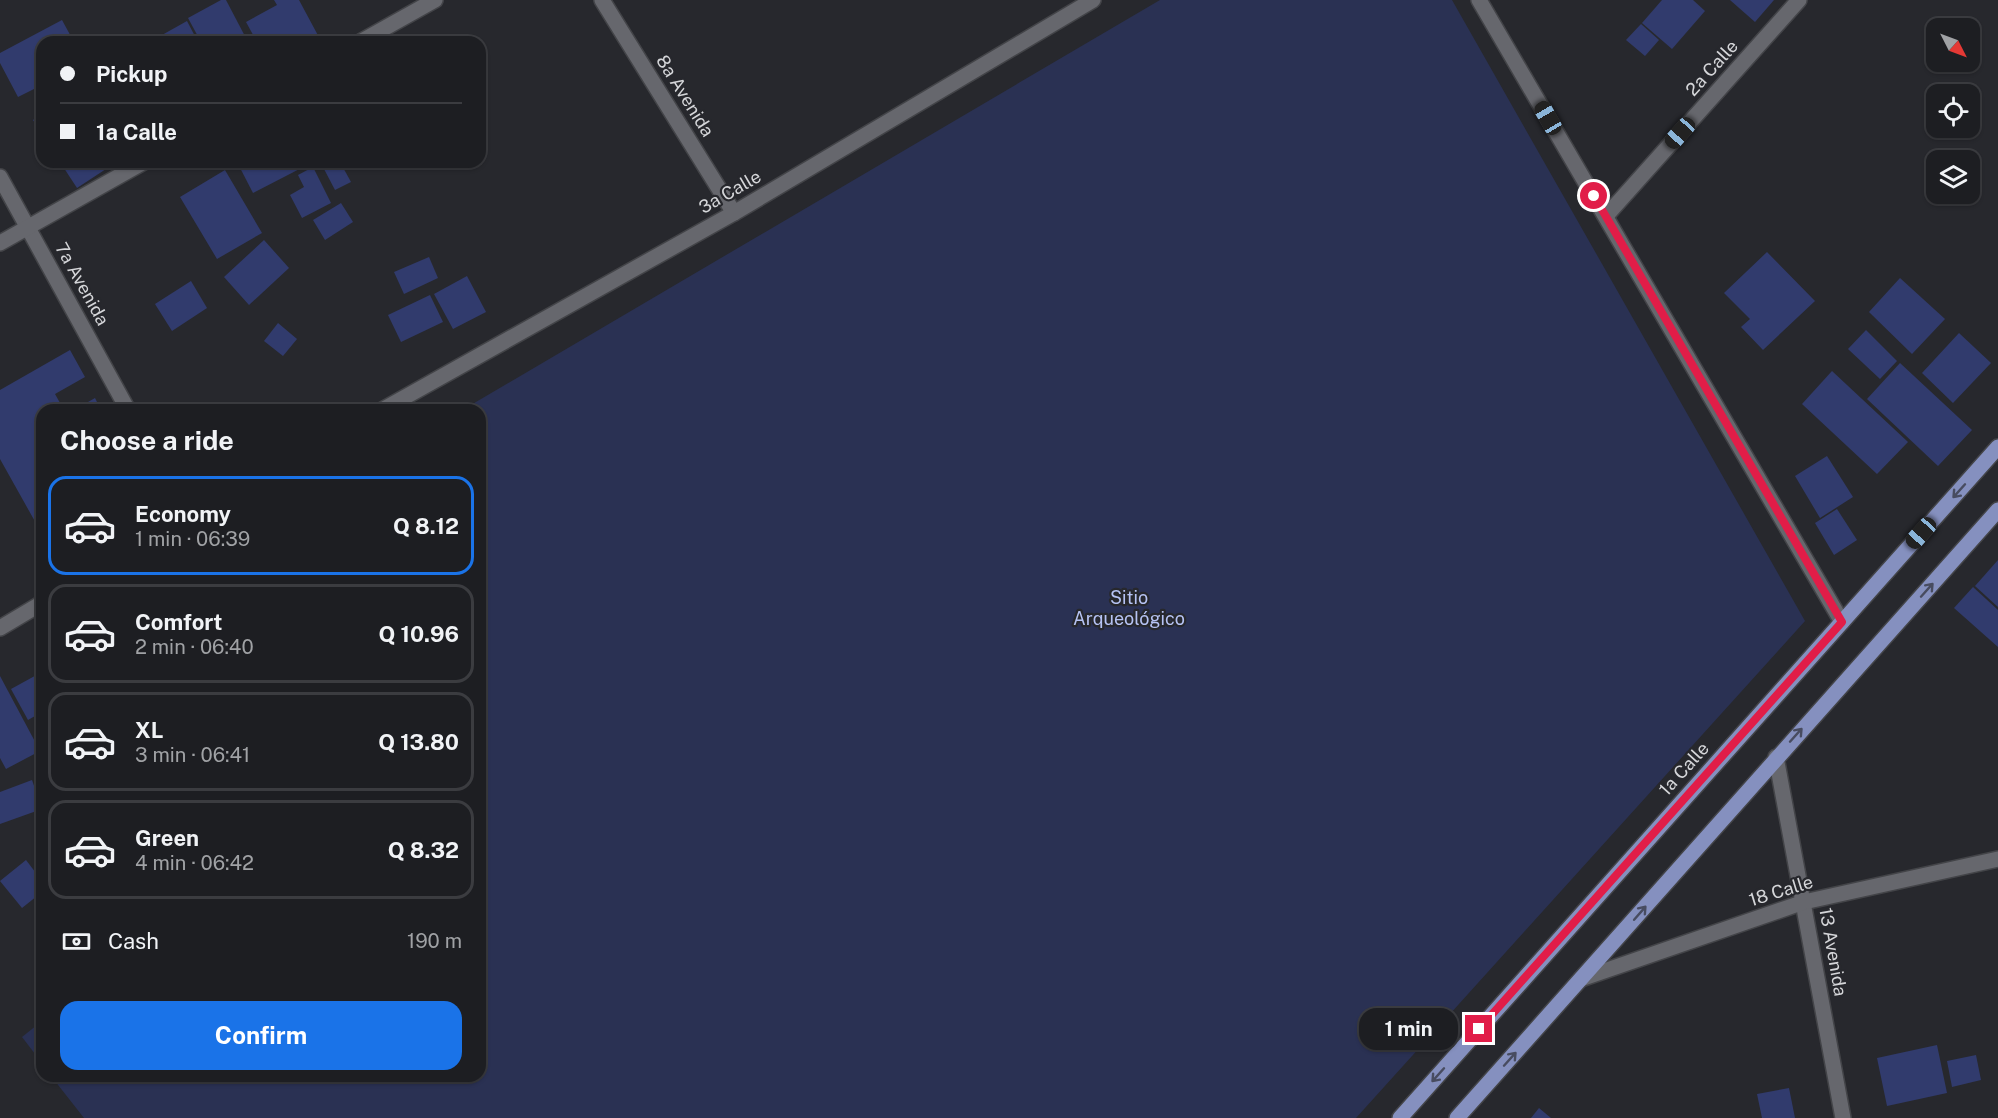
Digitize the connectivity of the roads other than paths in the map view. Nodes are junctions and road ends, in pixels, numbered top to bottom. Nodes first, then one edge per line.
1 (435, 0) edge
2 (602, 0) edge
3 (1093, 0) edge
4 (1479, 0) edge
5 (1799, 0) edge
6 (371, 36) edge
7 (133, 168) edge
8 (0, 177) edge
9 (734, 213) junction
10 (1606, 216) junction
11 (28, 226) junction
12 (0, 243) edge
13 (125, 404) edge
14 (393, 404) edge
15 (1998, 447) edge
16 (1998, 510) edge
17 (36, 607) edge
18 (1842, 622) junction
19 (0, 628) edge
20 (1776, 757) junction
21 (1998, 859) edge
22 (1804, 902) junction
23 (1581, 979) junction
24 (1400, 1118) edge
25 (1458, 1118) edge
26 (1843, 1118) edge

1 - 6 street
2 - 9 street, 8a Avenida
3 - 9 street, 3a Calle
4 - 10 street
5 - 10 street, 2a Calle
7 - 11 street
8 - 11 street, 7a Avenida
9 - 14 street, 3a Calle
10 - 18 street
11 - 12 street
11 - 13 street, 7a Avenida
15 -> 18 main road, 1a Calle
20 -> 16 main road
17 - 19 street
18 -> 24 main road, 1a Calle
20 - 22 street, 13 Avenida
23 -> 20 main road
21 - 22 street, 18 Calle
22 - 23 street, 18 Calle
22 - 26 street, 13 Avenida
25 -> 23 main road

